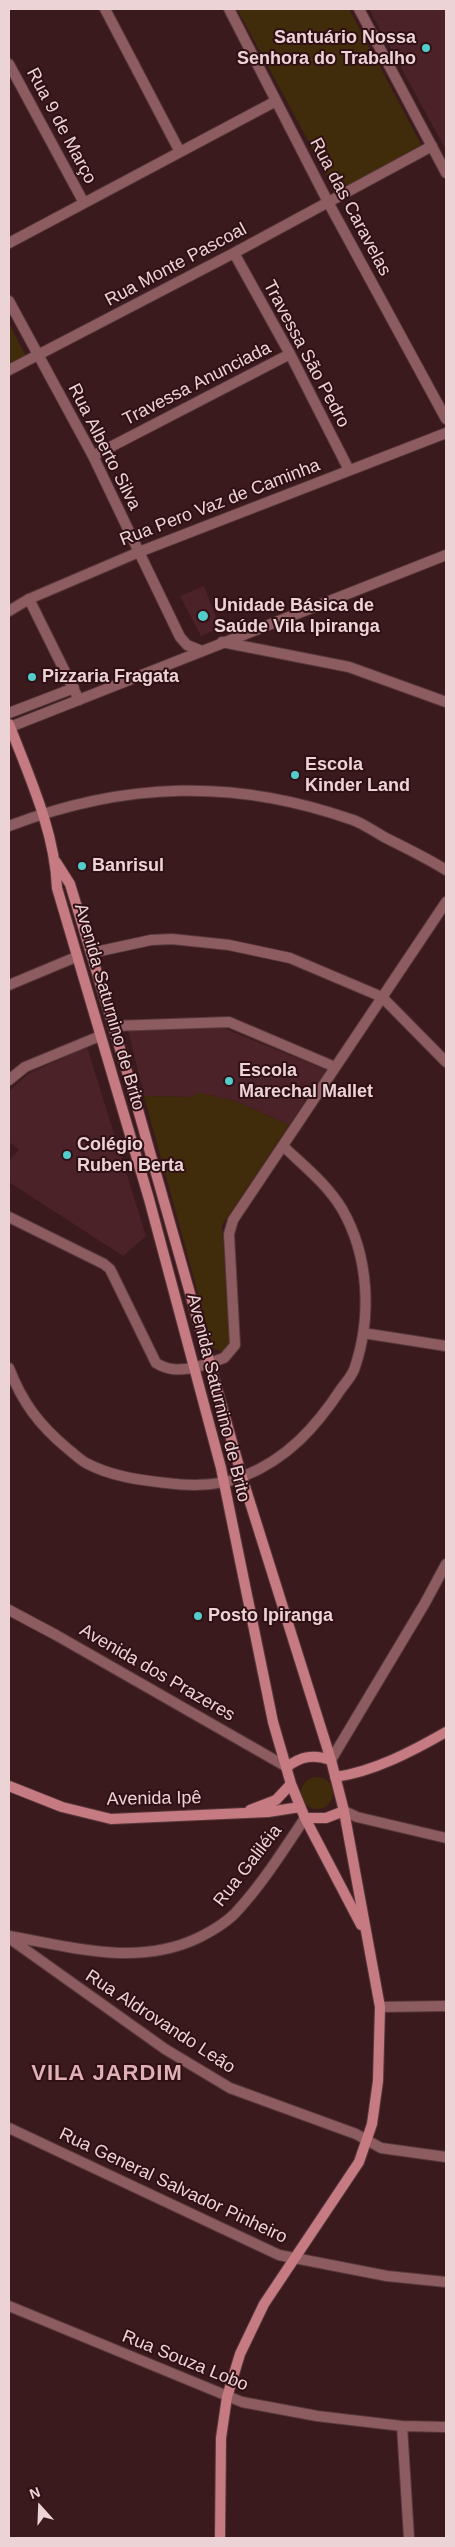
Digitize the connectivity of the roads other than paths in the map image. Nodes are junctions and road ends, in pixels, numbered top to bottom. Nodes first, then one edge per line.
1 (105, 9) edge
2 (229, 9) edge
3 (359, 9) edge
4 (9, 64) edge
5 (276, 101) junction
6 (432, 146) junction
7 (180, 152) junction
8 (446, 173) edge
9 (328, 202) junction
10 (84, 203) junction
11 (9, 243) edge
12 (234, 253) junction
13 (9, 301) edge
14 (290, 354) junction
15 (38, 355) junction
16 (9, 370) edge
17 (446, 419) edge
18 (446, 433) edge
19 (93, 456) junction
20 (349, 470) junction
21 (140, 552) junction
22 (446, 554) edge
23 (30, 599) junction
24 (9, 611) edge
25 (180, 637) junction
26 (222, 642) junction
27 (202, 651) junction
28 (177, 661) junction
29 (74, 688) junction
30 (79, 700) junction
31 (446, 702) edge
32 (9, 713) edge
33 (9, 725) edge
34 (42, 813) junction
35 (9, 826) edge
36 (56, 862) junction
37 (446, 870) edge
38 (446, 902) edge
39 (91, 953) junction
40 (76, 957) junction
41 (9, 985) edge
42 (382, 997) junction
43 (113, 1026) junction
44 (99, 1031) junction
45 (446, 1062) edge
46 (336, 1067) junction
47 (9, 1080) edge
48 (283, 1146) junction
49 (9, 1217) edge
50 (363, 1333) junction
51 (446, 1346) edge
52 (210, 1363) junction
53 (9, 1368) edge
54 (194, 1368) junction
55 (242, 1477) junction
56 (224, 1481) junction
57 (446, 1564) edge
58 (9, 1610) edge
59 (446, 1732) edge
60 (331, 1760) junction
61 (287, 1767) junction
62 (335, 1777) junction
63 (291, 1784) junction
64 (9, 1786) edge
65 (300, 1807) junction
66 (344, 1811) junction
67 (245, 1812) junction
68 (305, 1818) junction
69 (446, 1838) edge
70 (365, 1933) junction
71 (9, 1937) edge
72 (446, 2006) edge
73 (380, 2007) junction
74 (9, 2128) edge
75 (368, 2141) junction
76 (446, 2157) edge
77 (293, 2258) junction
78 (446, 2282) edge
79 (9, 2306) edge
80 (227, 2397) junction
81 (402, 2426) junction
82 (446, 2427) edge
83 (220, 2538) edge
84 (409, 2538) edge

1 - 7 street
2 - 5 street, Rua das Caravelas
3 - 6 street
4 - 10 street, Rua 9 de Março
5 - 7 street
5 - 9 street, Rua das Caravelas
6 - 8 street
6 - 9 street, Rua Monte Pascoal
7 - 10 street
9 - 12 street, Rua Monte Pascoal
9 - 17 street, Rua das Caravelas
10 - 11 street
12 - 14 street, Travessa São Pedro
12 - 15 street, Rua Monte Pascoal
13 - 15 street, Rua Alberto Silva
14 - 19 street, Travessa Anunciada
14 - 20 street, Travessa São Pedro
15 - 16 street, Rua Monte Pascoal
15 - 19 street, Rua Alberto Silva
18 - 20 street, Rua Pero Vaz de Caminha
19 - 21 street, Rua Alberto Silva
20 - 21 street, Rua Pero Vaz de Caminha
21 - 23 street, Rua Pero Vaz de Caminha
21 - 25 street, Rua Alberto Silva
22 - 26 street
23 - 24 street, Rua Pero Vaz de Caminha
23 - 29 street
25 - 27 street
25 - 28 street
26 - 27 street
26 - 31 street
27 - 28 street
28 - 30 street
29 - 30 street
29 - 32 street
30 - 33 street
33 - 34 main road, Avenida Saturnino de Brito
34 - 35 street
34 - 36 main road, Avenida Saturnino de Brito
34 - 37 street
36 - 39 main road, Avenida Saturnino de Brito
36 - 40 main road, Avenida Saturnino de Brito
38 - 42 street
39 - 42 street
39 - 43 main road, Avenida Saturnino de Brito
40 - 41 street
40 - 44 main road, Avenida Saturnino de Brito
42 - 45 street
42 - 46 street
43 - 44 main road
43 - 46 street
43 - 52 main road, Avenida Saturnino de Brito
44 - 47 street
44 - 54 main road, Avenida Saturnino de Brito
46 - 48 street
48 - 50 street
48 - 52 street
49 - 54 street
50 - 51 street
50 - 55 street
52 - 54 street
52 - 55 main road, Avenida Saturnino de Brito
53 - 56 street
54 - 56 main road, Avenida Saturnino de Brito
55 - 56 street
55 - 60 main road, Avenida Saturnino de Brito
56 - 61 main road, Avenida Saturnino de Brito
57 - 60 street
58 - 61 street, Avenida dos Prazeres
59 - 62 main road
60 - 61 main road
60 - 62 main road, Avenida Saturnino de Brito
61 - 63 main road, Avenida Saturnino de Brito
62 - 66 main road, Avenida Saturnino de Brito
63 - 65 main road, Avenida Saturnino de Brito
63 - 67 main road, Avenida Ipê
64 - 67 main road, Avenida Ipê
65 - 67 main road, Avenida Ipê
65 - 68 main road, Avenida Saturnino de Brito
66 - 68 main road
66 - 69 street
66 - 70 main road, Avenida Saturnino de Brito
68 - 70 main road, Avenida Saturnino de Brito
68 - 71 street, Rua Galiléia
70 - 73 main road, Avenida Saturnino de Brito
71 - 75 street, Rua Aldrovando Leão
72 - 73 street
73 - 75 main road, Avenida Saturnino de Brito
74 - 77 street, Rua General Salvador Pinheiro
75 - 76 street, Rua Aldrovando Leão
75 - 77 main road, Avenida Saturnino de Brito
77 - 78 street, Rua General Salvador Pinheiro
77 - 80 main road, Avenida Saturnino de Brito
79 - 80 street, Rua Souza Lobo
80 - 81 street, Rua Souza Lobo
80 - 83 main road, Avenida Saturnino de Brito
81 - 82 street, Rua Souza Lobo
81 - 84 street

